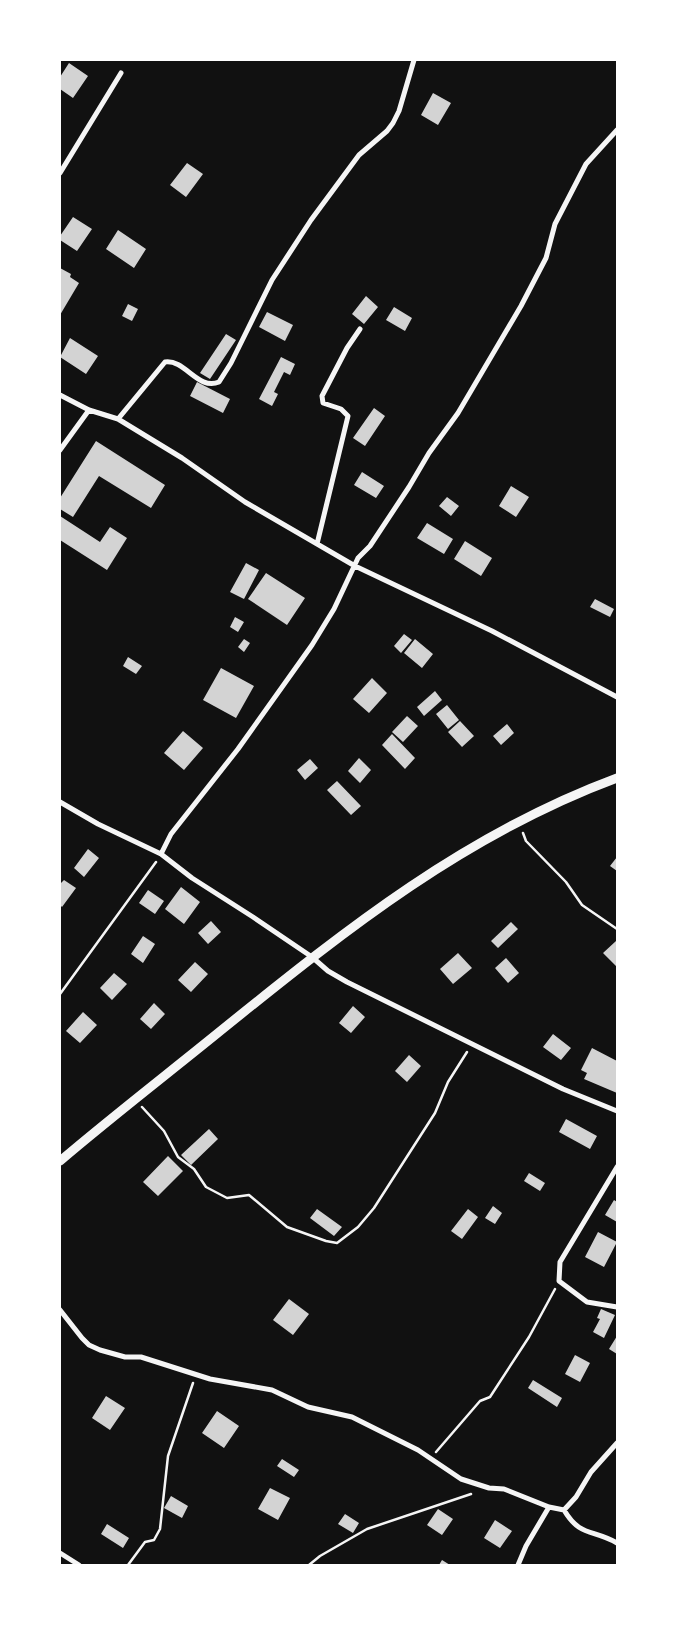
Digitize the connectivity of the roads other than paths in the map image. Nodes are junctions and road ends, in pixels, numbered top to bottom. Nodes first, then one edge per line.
1 (414, 60) edge
2 (122, 73) dead end
3 (617, 130) edge
4 (60, 173) edge
5 (360, 329) dead end
6 (60, 396) edge
7 (89, 410) junction
8 (118, 420) junction
9 (60, 450) edge
10 (317, 544) junction
11 (355, 566) junction
12 (617, 697) edge
13 (617, 778) edge
14 (60, 802) edge
15 (161, 854) junction
16 (312, 957) junction
17 (617, 1111) edge
18 (60, 1161) edge
19 (617, 1167) edge
20 (617, 1308) edge
21 (60, 1310) edge
22 (617, 1443) edge
23 (549, 1508) junction
24 (564, 1510) junction
25 (617, 1543) edge
26 (60, 1553) edge
27 (79, 1565) edge
28 (518, 1565) edge

1 - 8 street
2 - 4 street
3 - 11 street
5 - 10 street
6 - 7 street
7 - 8 street
7 - 9 street
8 - 10 street
10 - 11 street
11 - 12 street
11 - 15 street
13 - 16 street
14 - 15 street
15 - 16 street
16 - 17 street
16 - 18 street
19 - 20 street
21 - 23 street
22 - 24 street
23 - 24 street
23 - 28 street
24 - 25 street
26 - 27 street

